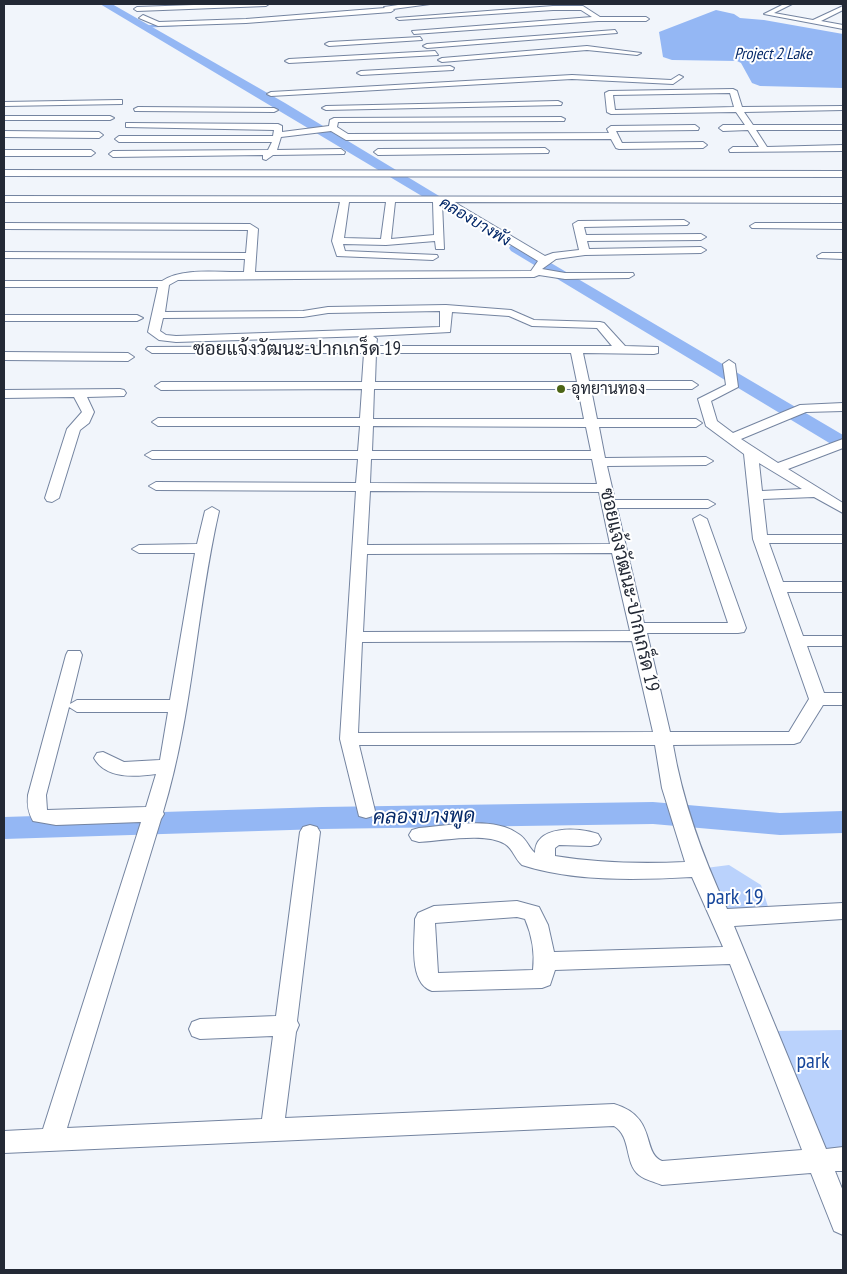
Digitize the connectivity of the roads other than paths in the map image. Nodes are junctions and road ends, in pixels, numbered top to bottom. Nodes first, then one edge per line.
1 (266, 4) edge
2 (427, 4) edge
3 (789, 4) edge
4 (388, 7) edge
5 (843, 8) edge
6 (137, 9) dead end
7 (314, 17) junction
8 (399, 18) junction
9 (598, 18) junction
10 (646, 19) dead end
11 (814, 22) junction
12 (843, 27) edge
13 (414, 32) junction
14 (615, 32) dead end
15 (420, 39) junction
16 (329, 44) dead end
17 (427, 46) junction
18 (435, 53) junction
19 (637, 53) dead end
20 (442, 60) junction
21 (289, 61) dead end
22 (450, 68) junction
23 (361, 73) dead end
24 (679, 77) dead end
25 (465, 83) junction
26 (271, 94) dead end
27 (119, 102) dead end
28 (558, 103) dead end
29 (4, 104) edge
30 (34, 104) junction
31 (467, 106) junction
32 (326, 108) dead end
33 (843, 108) edge
34 (738, 109) junction
35 (138, 110) dead end
36 (274, 110) dead end
37 (211, 111) junction
38 (4, 118) edge
39 (24, 118) junction
40 (110, 118) dead end
41 (561, 119) dead end
42 (469, 121) junction
43 (129, 125) dead end
44 (206, 125) junction
45 (843, 127) edge
46 (333, 128) junction
47 (695, 128) dead end
48 (724, 128) dead end
49 (752, 128) junction
50 (8, 134) edge
51 (99, 136) dead end
52 (470, 136) junction
53 (613, 136) junction
54 (277, 137) junction
55 (119, 139) dead end
56 (703, 145) dead end
57 (4, 146) edge
58 (843, 148) edge
59 (733, 150) dead end
60 (766, 150) junction
61 (544, 151) dead end
62 (4, 152) edge
63 (341, 152) dead end
64 (378, 152) dead end
65 (473, 152) junction
66 (91, 153) dead end
67 (271, 153) junction
68 (113, 154) dead end
69 (541, 165) dead end
70 (4, 174) edge
71 (544, 174) junction
72 (843, 174) edge
73 (272, 182) junction
74 (517, 187) junction
75 (4, 199) edge
76 (344, 199) junction
77 (391, 199) junction
78 (843, 200) edge
79 (440, 201) junction
80 (684, 223) dead end
81 (4, 226) edge
82 (755, 226) dead end
83 (843, 226) edge
84 (701, 237) dead end
85 (438, 238) junction
86 (582, 238) junction
87 (337, 241) junction
88 (386, 242) junction
89 (701, 250) dead end
90 (584, 252) junction
91 (4, 255) edge
92 (250, 256) junction
93 (822, 256) dead end
94 (843, 256) edge
95 (433, 257) junction
96 (546, 261) junction
97 (536, 271) junction
98 (434, 274) junction
99 (248, 275) junction
100 (629, 275) dead end
101 (568, 276) joint
102 (4, 284) edge
103 (164, 284) junction
104 (446, 308) junction
105 (160, 310) junction
106 (328, 310) junction
107 (303, 314) junction
108 (4, 318) edge
109 (137, 318) dead end
110 (304, 335) junction
111 (371, 343) junction
112 (620, 348) dead end
113 (152, 349) dead end
114 (576, 349) junction
115 (654, 350) dead end
116 (4, 356) edge
117 (128, 357) dead end
118 (729, 364) dead end
119 (368, 385) junction
120 (584, 385) junction
121 (692, 385) dead end
122 (160, 386) dead end
123 (120, 393) dead end
124 (4, 394) edge
125 (79, 394) junction
126 (843, 407) edge
127 (158, 422) dead end
128 (366, 422) junction
129 (592, 423) junction
130 (696, 423) dead end
131 (732, 438) junction
132 (843, 443) edge
133 (751, 452) junction
134 (363, 454) junction
135 (152, 455) dead end
136 (599, 459) junction
137 (706, 461) dead end
138 (778, 468) junction
139 (156, 486) dead end
140 (362, 488) junction
141 (817, 493) junction
142 (756, 495) junction
143 (607, 496) junction
144 (52, 498) dead end
145 (708, 504) dead end
146 (840, 504) edge
147 (212, 511) dead end
148 (700, 519) dead end
149 (760, 538) junction
150 (843, 539) edge
151 (203, 548) junction
152 (620, 548) junction
153 (139, 549) dead end
154 (359, 550) junction
155 (777, 587) junction
156 (843, 587) edge
157 (639, 632) junction
158 (354, 637) junction
159 (797, 641) junction
160 (843, 641) edge
161 (74, 655) dead end
162 (818, 699) junction
163 (843, 699) edge
164 (77, 706) dead end
165 (178, 706) junction
166 (349, 739) junction
167 (663, 739) junction
168 (104, 758) dead end
169 (168, 766) junction
170 (366, 811) dead end
171 (151, 822) junction
172 (310, 832) dead end
173 (419, 835) dead end
174 (592, 839) dead end
175 (545, 862) junction
176 (698, 869) junction
177 (843, 911) edge
178 (721, 918) junction
179 (737, 955) junction
180 (544, 960) junction
181 (288, 1025) junction
182 (200, 1028) dead end
183 (272, 1131) junction
184 (56, 1139) junction
185 (4, 1142) edge
186 (843, 1159) edge
187 (820, 1160) junction
188 (843, 1222) edge

1 - 6 street
2 - 4 street
3 - 11 street
4 - 7 street
4 - 8 street
5 - 11 street
7 - 7 street
8 - 9 street
8 - 13 street
9 - 10 street
9 - 13 street
11 - 12 street
13 - 15 street
14 - 17 street
15 - 16 street
15 - 17 street
17 - 18 street
18 - 20 street
18 - 21 street
19 - 20 street
20 - 22 street
22 - 23 street
22 - 25 street
24 - 25 street
25 - 26 street
27 - 30 street
28 - 31 street
29 - 30 street
30 - 39 street
31 - 32 street
31 - 42 street
33 - 34 street
34 - 34 street
34 - 49 street
35 - 37 street
36 - 37 street
37 - 44 street
38 - 39 street
39 - 40 street
39 - 50 street
41 - 42 street
42 - 46 street
42 - 52 street
43 - 44 street
44 - 54 street
45 - 49 street
46 - 52 street
46 - 54 street
47 - 53 street
48 - 49 street
49 - 60 street
50 - 51 street
50 - 57 street
52 - 53 street
52 - 65 street
53 - 56 street
54 - 55 street
54 - 67 street
58 - 60 street
59 - 60 street
61 - 65 street
62 - 66 street
63 - 67 street
64 - 65 street
67 - 68 street
67 - 73 street
69 - 71 street
70 - 73 street
71 - 72 street
71 - 74 street
73 - 74 street
73 - 75 street
73 - 76 street
74 - 78 street
74 - 79 street
76 - 77 street
76 - 87 street
77 - 79 street
77 - 88 street
79 - 85 street
79 - 96 street
80 - 86 street
81 - 92 street
82 - 83 street
84 - 86 street
85 - 88 street
85 - 95 street
86 - 90 street
87 - 88 street
87 - 95 street
89 - 90 street
90 - 96 street
91 - 92 street
92 - 99 street
93 - 94 street
95 - 98 street
96 - 97 street
97 - 98 street
97 - 101 street
98 - 99 street
99 - 103 street
100 - 101 street
102 - 103 street
103 - 105 street
104 - 106 street
104 - 110 street
104 - 112 street
105 - 106 street
105 - 107 street
105 - 110 street
106 - 107 street
107 - 110 street
108 - 109 street
111 - 113 street, ซอยแจ้งวัฒนะ-ปากเกร็ด 19
111 - 114 street, ซอยแจ้งวัฒนะ-ปากเกร็ด 19
111 - 119 street
114 - 115 street
114 - 120 street, ซอยแจ้งวัฒนะ-ปากเกร็ด 19
116 - 117 street
118 - 131 street
119 - 120 street
119 - 122 street
119 - 128 street
120 - 121 street
120 - 129 street, ซอยแจ้งวัฒนะ-ปากเกร็ด 19
123 - 125 street
124 - 125 street
125 - 144 street
126 - 131 street
127 - 128 street
128 - 129 street
128 - 134 street
129 - 130 street
129 - 136 street, ซอยแจ้งวัฒนะ-ปากเกร็ด 19
131 - 133 street
132 - 138 street
133 - 138 street
133 - 142 street
134 - 135 street
134 - 136 street
134 - 140 street
136 - 137 street
136 - 143 street, ซอยแจ้งวัฒนะ-ปากเกร็ด 19
138 - 141 street
139 - 140 street
140 - 143 street
140 - 154 street
141 - 142 street
141 - 146 street
142 - 149 street
143 - 145 street
143 - 152 street, ซอยแจ้งวัฒนะ-ปากเกร็ด 19
147 - 151 street
148 - 157 street
149 - 150 street
149 - 155 street
151 - 153 street
151 - 165 street
152 - 154 street
152 - 157 street, ซอยแจ้งวัฒนะ-ปากเกร็ด 19
154 - 158 street
155 - 156 street
155 - 159 street
157 - 158 street
157 - 167 street, ซอยแจ้งวัฒนะ-ปากเกร็ด 19
158 - 166 street
159 - 160 street
159 - 162 street
161 - 171 street
162 - 163 street
162 - 167 street
164 - 165 street
165 - 169 street
166 - 167 street
166 - 170 street
167 - 176 street, ซอยแจ้งวัฒนะ-ปากเกร็ด 19
168 - 169 street
169 - 171 street
171 - 184 street
172 - 181 street
173 - 175 street
174 - 175 street
175 - 176 street
176 - 178 street, ซอยแจ้งวัฒนะ-ปากเกร็ด 19
177 - 178 street
178 - 179 street, ซอยแจ้งวัฒนะ-ปากเกร็ด 19
179 - 180 street
179 - 187 street, ซอยแจ้งวัฒนะ-ปากเกร็ด 19
180 - 180 street
181 - 182 street
181 - 183 street
183 - 184 street
183 - 187 street
184 - 185 street
186 - 187 street
187 - 188 street, ซอยแจ้งวัฒนะ-ปากเกร็ด 19

